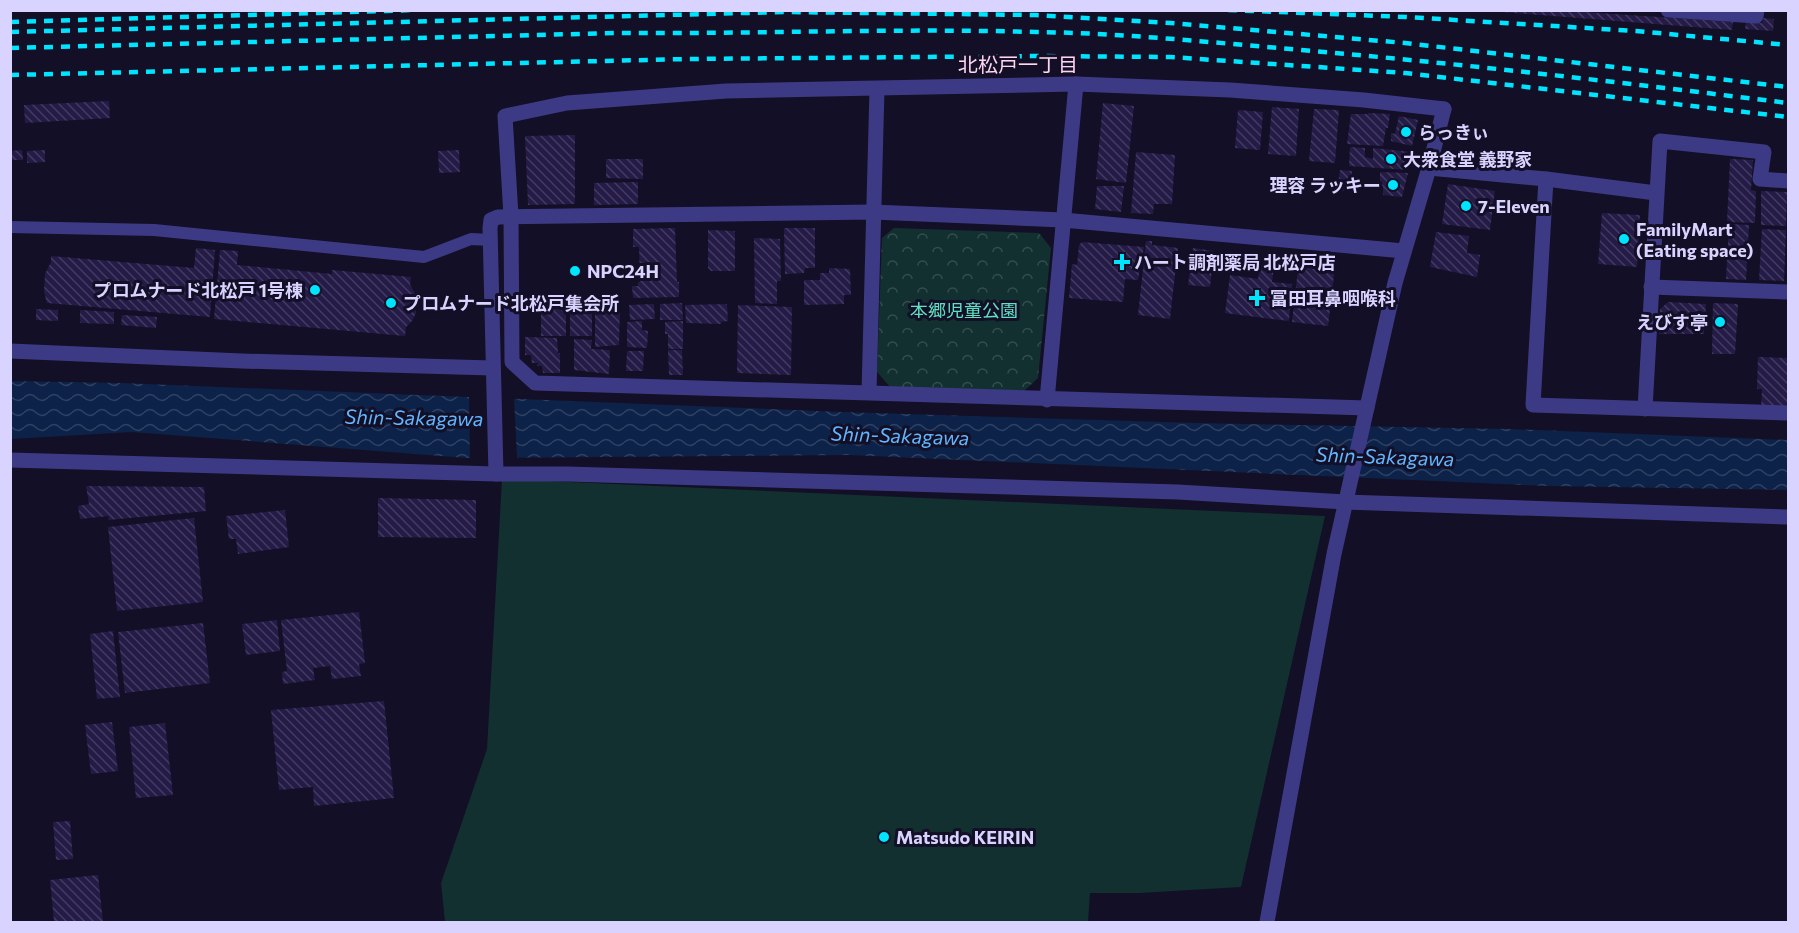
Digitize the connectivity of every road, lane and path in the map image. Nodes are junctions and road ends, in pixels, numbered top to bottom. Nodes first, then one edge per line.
1 (1668, 10) edge
2 (1757, 10) edge
3 (1076, 84) junction
4 (877, 89) junction
5 (1429, 168) junction
6 (1546, 179) junction
7 (1788, 181) edge
8 (1656, 194) junction
9 (872, 212) junction
10 (512, 216) junction
11 (1063, 220) junction
12 (10, 227) edge
13 (490, 240) junction
14 (1404, 251) junction
15 (1651, 287) junction
16 (1788, 292) edge
17 (10, 351) edge
18 (492, 368) junction
19 (868, 392) junction
20 (1047, 400) junction
21 (1367, 408) junction
22 (1645, 409) junction
23 (1788, 413) edge
24 (10, 460) edge
25 (496, 468) junction
26 (1345, 502) junction
27 (1788, 517) edge
28 (1267, 922) edge

1 - 2 street
3 - 4 street
3 - 5 street
3 - 11 street
4 - 9 street
4 - 10 street
5 - 6 street
5 - 14 street
6 - 8 street
6 - 22 street
7 - 8 street
8 - 15 street
9 - 10 street
9 - 11 street
9 - 19 street
10 - 13 street
10 - 19 street
11 - 14 street
11 - 20 street
12 - 13 lane
13 - 18 street
14 - 21 street
15 - 16 street
15 - 22 street
17 - 18 street
18 - 25 street
19 - 20 street
20 - 21 street
21 - 26 street
22 - 23 street
24 - 25 street
25 - 26 street
26 - 27 street
26 - 28 street

